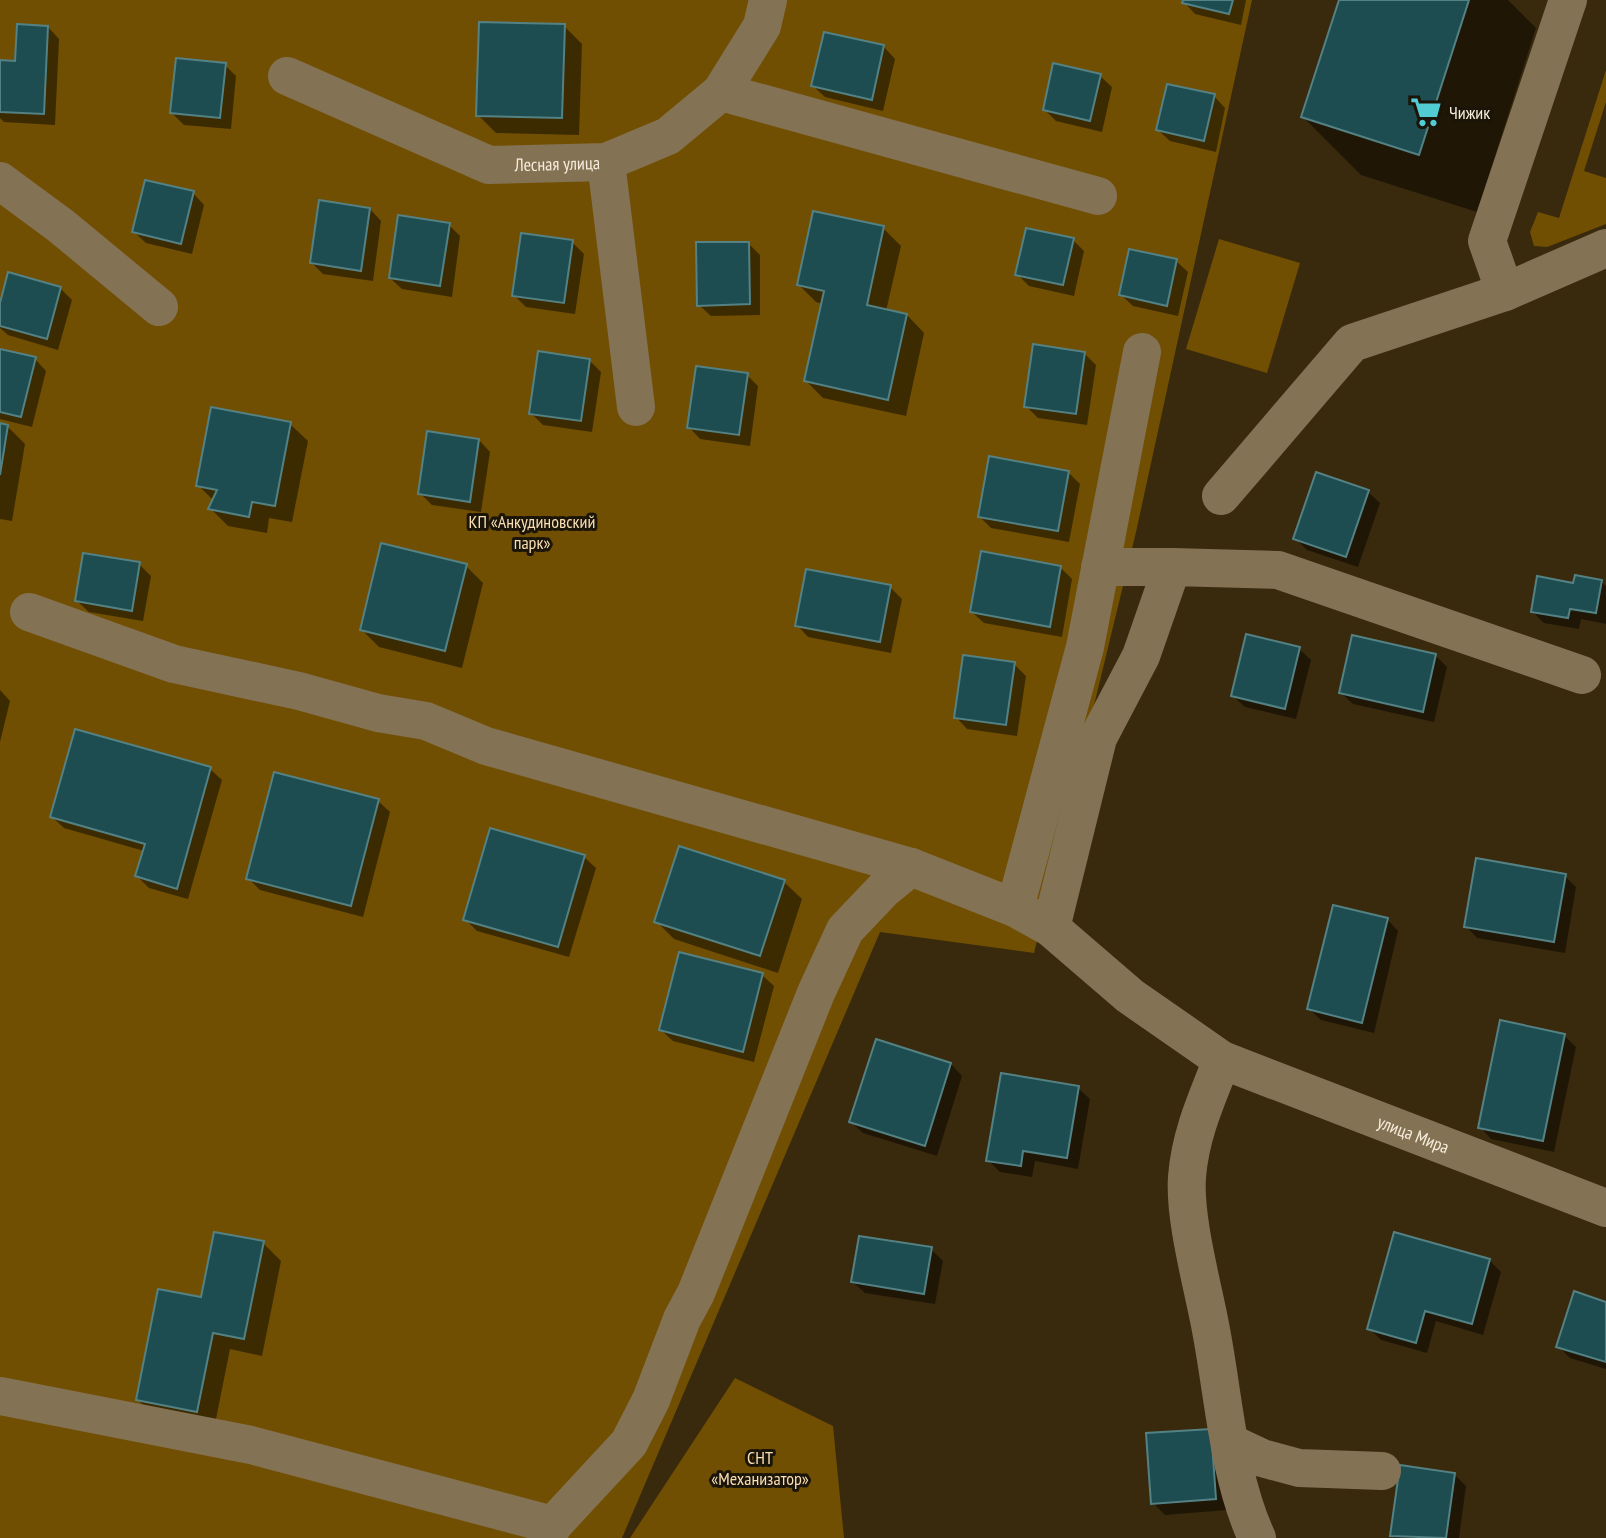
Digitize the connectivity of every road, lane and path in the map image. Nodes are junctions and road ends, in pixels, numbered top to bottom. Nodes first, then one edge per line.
1 (768, 0) edge
2 (1568, 0) edge
3 (287, 76) dead end
4 (721, 92) junction
5 (606, 162) junction
6 (0, 181) edge
7 (1098, 196) dead end
8 (1606, 248) edge
9 (1505, 292) junction
10 (159, 307) dead end
11 (1142, 352) dead end
12 (636, 407) dead end
13 (1221, 496) dead end
14 (1172, 567) junction
15 (1100, 568) junction
16 (29, 612) dead end
17 (1582, 675) dead end
18 (911, 867) junction
19 (1015, 908) junction
20 (1051, 928) junction
21 (1222, 1060) junction
22 (1606, 1208) edge
23 (0, 1396) edge
24 (1230, 1443) junction
25 (1382, 1471) dead end
26 (550, 1531) edge
27 (1256, 1538) edge

1 - 4 street, Лесная улица
2 - 9 street
3 - 5 street, Лесная улица
4 - 5 street, Лесная улица
4 - 7 street
5 - 12 street
6 - 10 street
8 - 9 street
9 - 13 street
11 - 15 street
14 - 15 street
14 - 17 street
14 - 20 street
15 - 19 street
16 - 18 street, улица Мира
18 - 19 street, улица Мира
18 - 26 street
19 - 20 street, улица Мира
20 - 21 street, улица Мира
21 - 22 street, улица Мира
21 - 24 street
23 - 26 street
24 - 25 street
24 - 27 street

